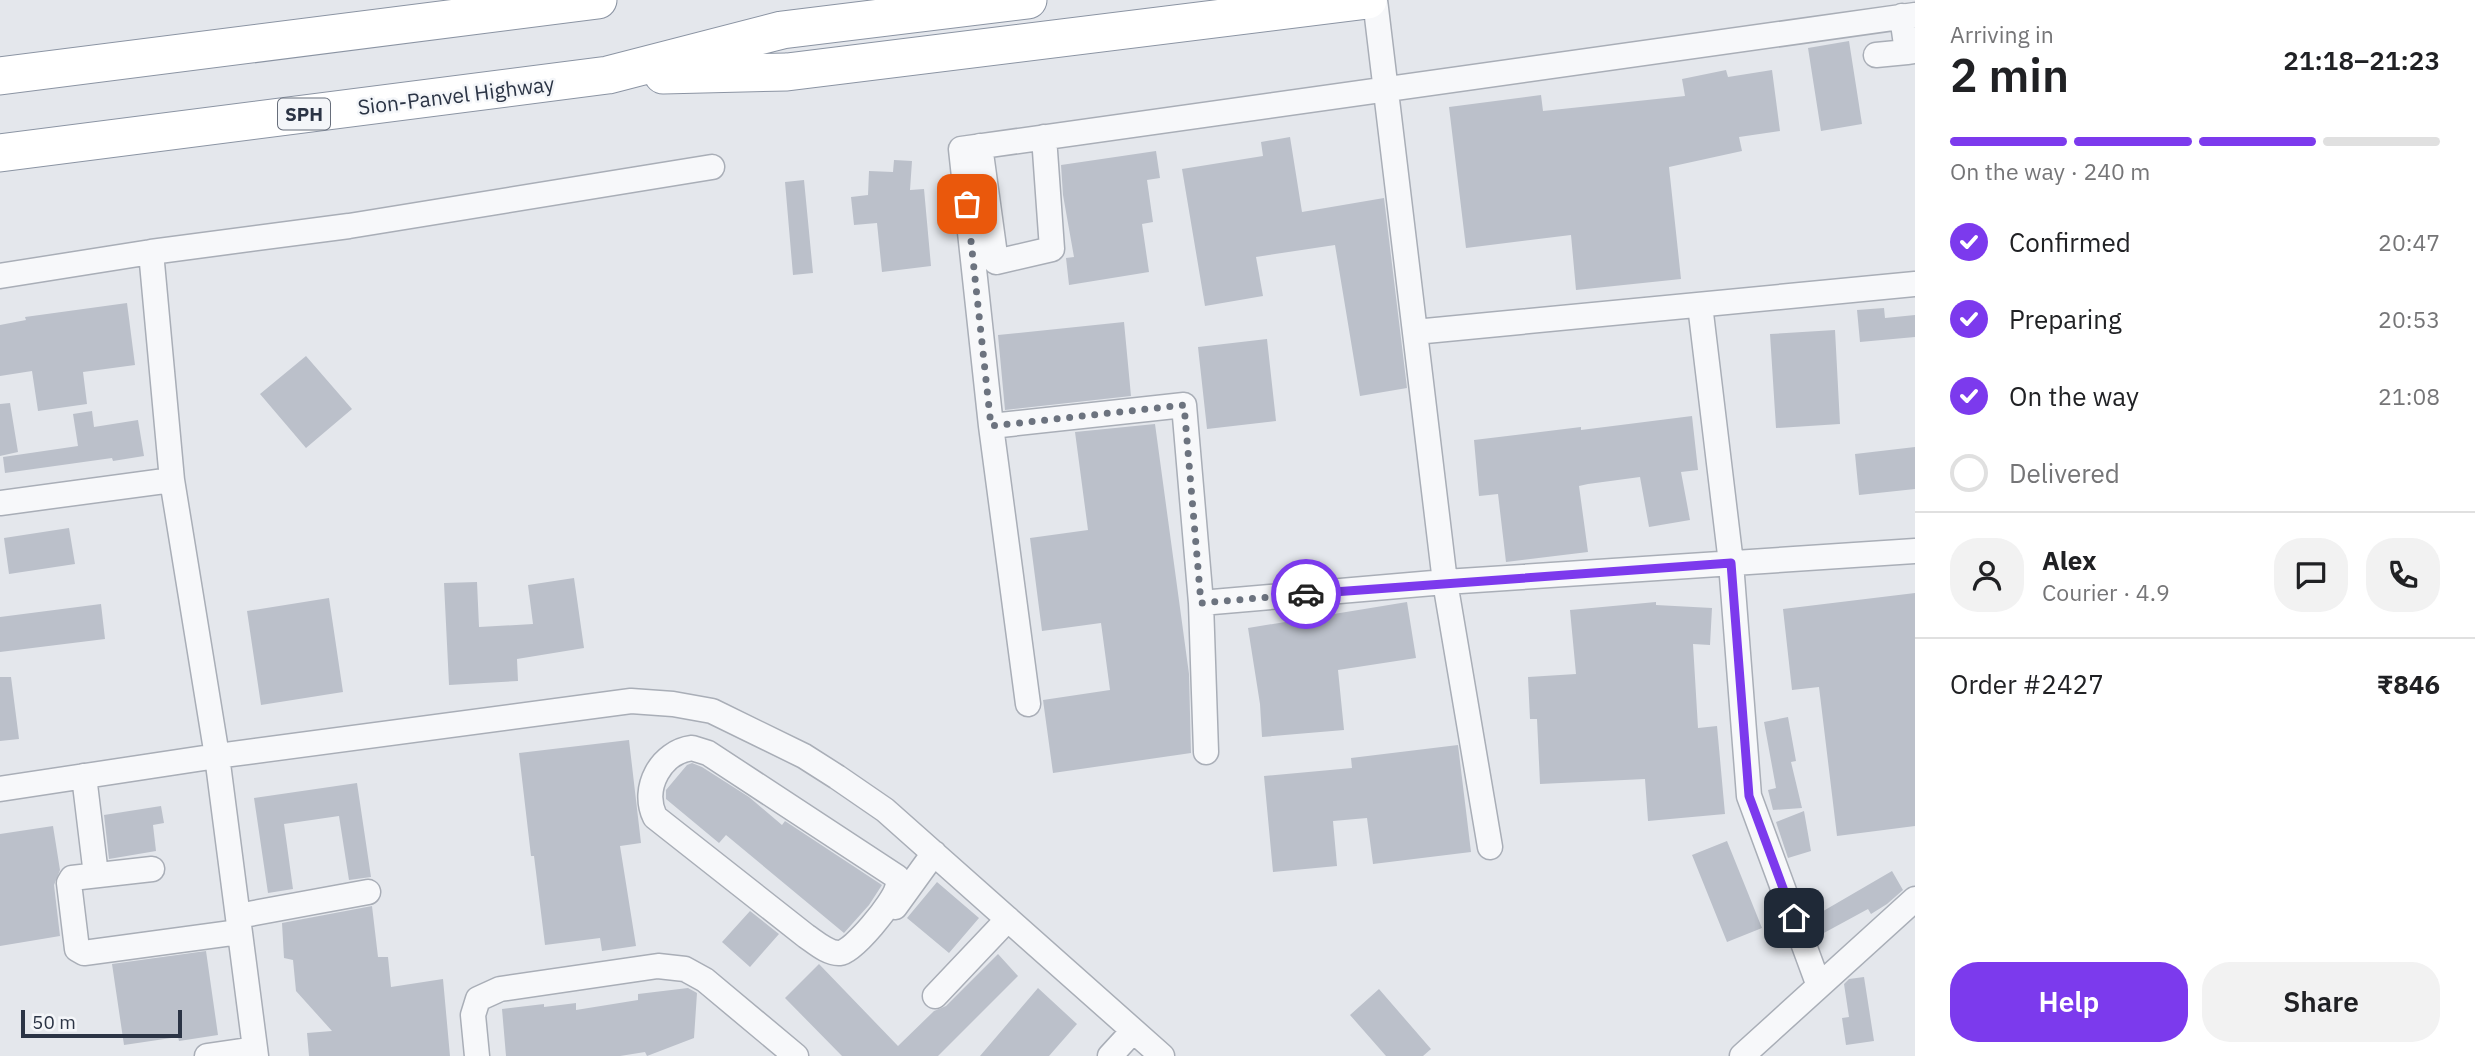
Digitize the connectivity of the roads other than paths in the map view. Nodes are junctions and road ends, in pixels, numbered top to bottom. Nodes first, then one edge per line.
1 (598, 0) edge
2 (1028, 0) edge
3 (1368, 0) edge
4 (1375, 0) edge
5 (1908, 15) edge
6 (1911, 52) edge
7 (1876, 55) dead end
8 (608, 75) junction
9 (0, 76) edge
10 (1385, 88) junction
11 (1044, 137) junction
12 (980, 146) junction
13 (0, 153) edge
14 (712, 167) dead end
15 (151, 252) junction
16 (0, 275) edge
17 (1915, 284) edge
18 (1700, 305) junction
19 (1415, 332) junction
20 (991, 426) junction
21 (172, 480) junction
22 (0, 503) edge
23 (1915, 551) edge
24 (1731, 563) junction
25 (1445, 582) junction
26 (1201, 603) junction
27 (1028, 704) dead end
28 (712, 711) junction
29 (1206, 752) dead end
30 (708, 753) junction
31 (217, 756) junction
32 (84, 776) junction
33 (0, 789) edge
34 (1490, 847) dead end
35 (934, 853) junction
36 (152, 869) dead end
37 (96, 875) junction
38 (368, 892) dead end
39 (1915, 900) edge
40 (886, 919) dead end
41 (1009, 919) junction
42 (238, 924) junction
43 (1819, 986) junction
44 (936, 996) dead end
45 (1133, 1031) junction
46 (256, 1053) edge
47 (207, 1056) edge
48 (477, 1056) edge
49 (796, 1056) edge
50 (1110, 1056) edge
51 (1162, 1056) edge
52 (1742, 1056) edge

1 - 9 highway
2 - 8 highway, Sion-Panvel Highway / SPH
3 - 8 highway
4 - 10 street
5 - 6 street
5 - 10 street
6 - 7 street
8 - 13 highway, Sion-Panvel Highway / SPH
10 - 11 street
10 - 19 street
11 - 12 street
11 - 12 street
12 - 20 street
14 - 15 street
15 - 16 street
15 - 21 street
17 - 18 street
18 - 19 street
18 - 24 street
19 - 25 street
20 - 26 street
20 - 27 street
21 - 22 street
21 - 31 street
23 - 24 street
24 - 25 street
24 - 43 street
25 - 26 street
25 - 34 street
26 - 29 street
28 - 30 street
28 - 31 street
28 - 35 street
30 - 30 street
31 - 32 street
31 - 42 street
32 - 33 street
32 - 37 street
35 - 40 street
35 - 41 street
36 - 37 street
37 - 42 street
38 - 42 street
39 - 43 street
41 - 44 street
41 - 45 street
42 - 46 street
43 - 52 street
45 - 50 street
45 - 51 street
46 - 47 street
48 - 49 street

